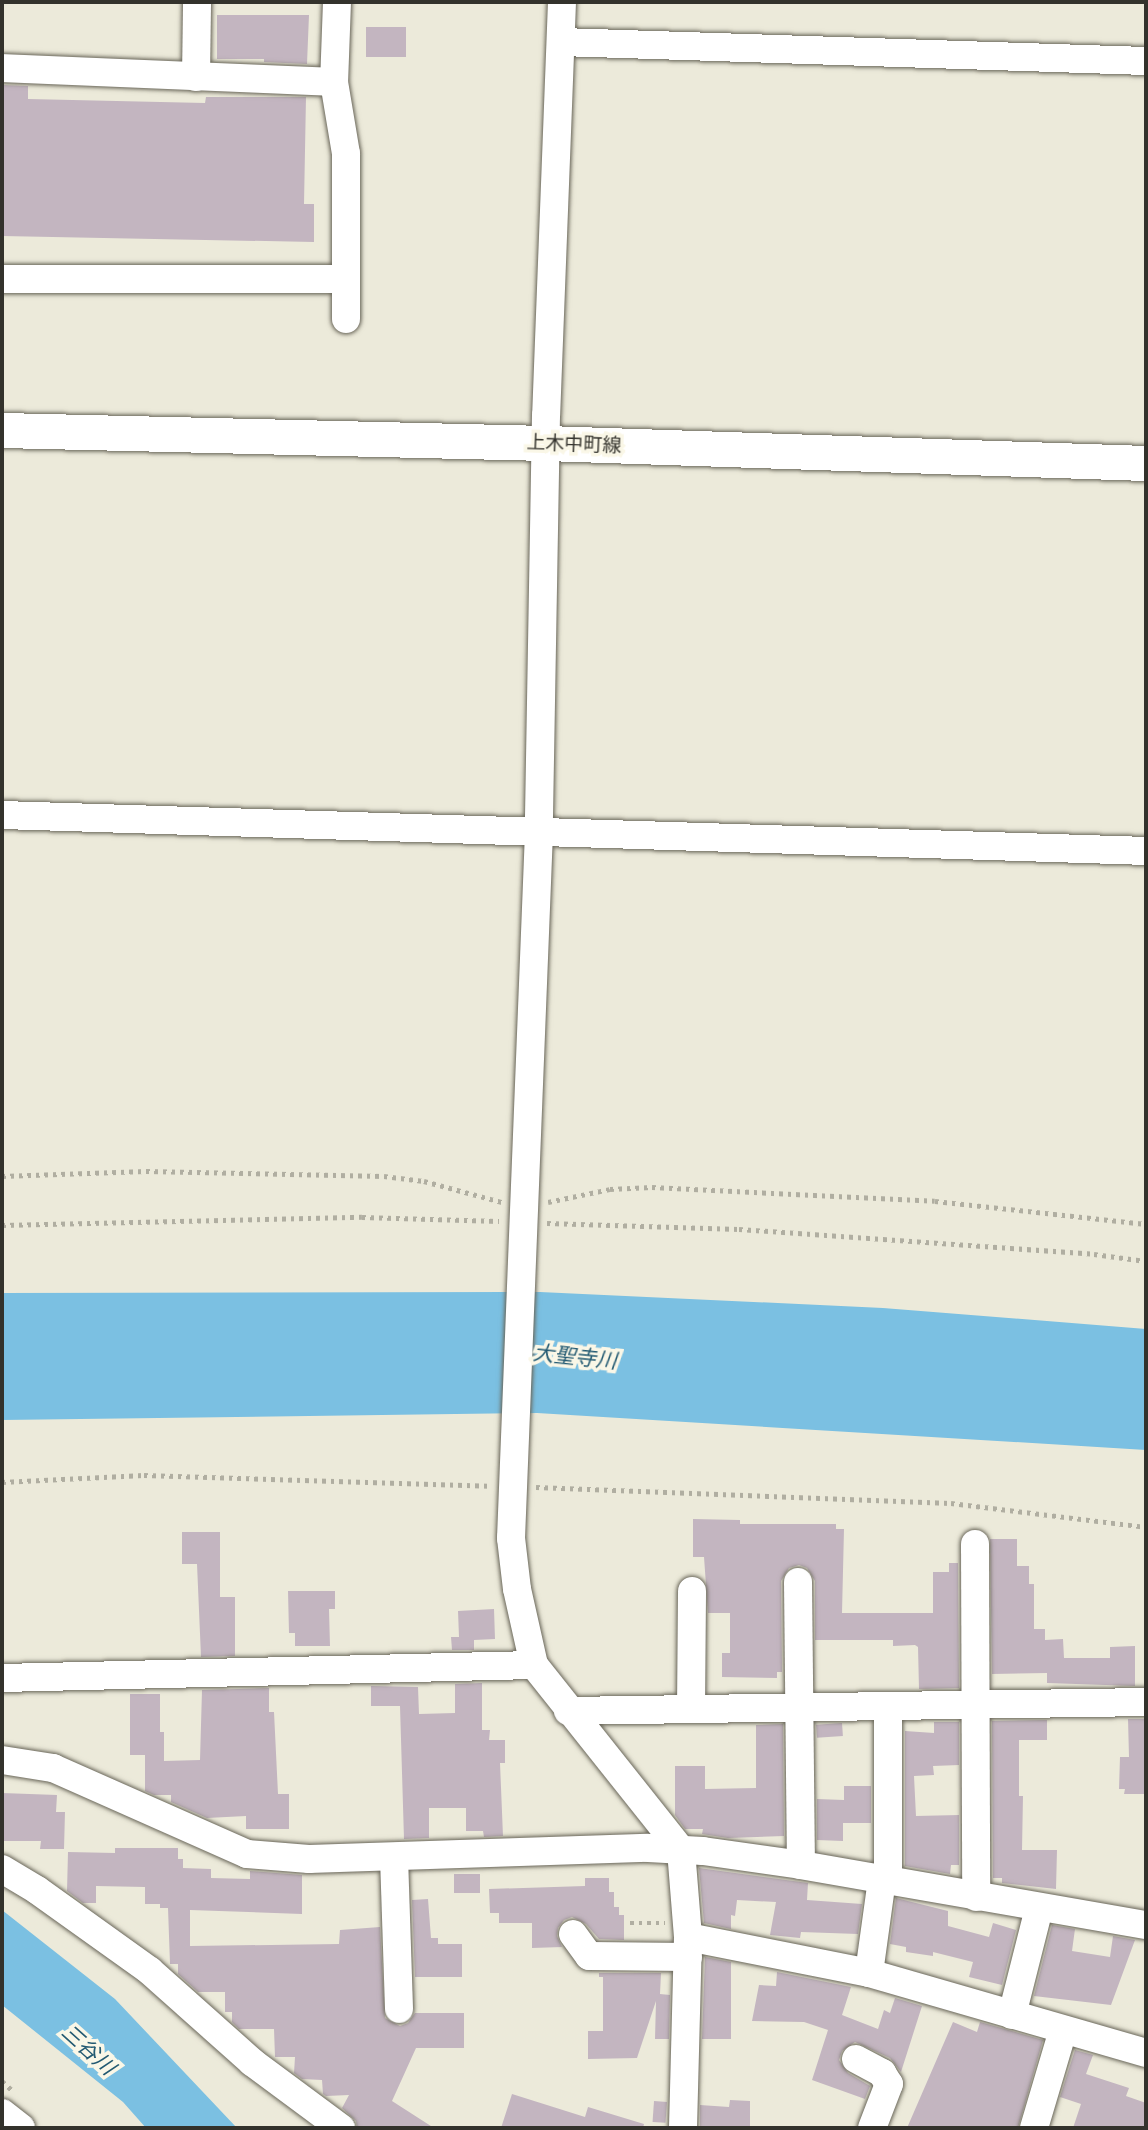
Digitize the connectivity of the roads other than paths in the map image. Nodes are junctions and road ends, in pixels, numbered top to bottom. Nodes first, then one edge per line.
1 (197, 2) edge
2 (337, 2) edge
3 (562, 2) edge
4 (561, 43) junction
5 (1146, 61) edge
6 (2, 68) edge
7 (196, 77) junction
8 (334, 82) junction
9 (2, 279) edge
10 (346, 279) junction
11 (346, 319) dead end
12 (2, 430) edge
13 (546, 443) junction
14 (1146, 463) edge
15 (2, 815) edge
16 (539, 832) junction
17 (1146, 851) edge
18 (975, 1544) dead end
19 (798, 1582) dead end
20 (692, 1591) dead end
21 (534, 1665) junction
22 (2, 1678) edge
23 (1146, 1702) edge
24 (975, 1705) junction
25 (888, 1706) junction
26 (801, 1708) junction
27 (691, 1709) junction
28 (568, 1711) junction
29 (2, 1760) edge
30 (681, 1850) junction
31 (394, 1857) junction
32 (801, 1865) junction
33 (2, 1868) edge
34 (885, 1880) junction
35 (976, 1897) junction
36 (1039, 1908) junction
37 (1146, 1925) edge
38 (573, 1934) dead end
39 (688, 1939) junction
40 (869, 1973) junction
41 (399, 2009) dead end
42 (1012, 2015) junction
43 (1063, 2030) junction
44 (1146, 2053) edge
45 (856, 2059) dead end
46 (2, 2113) edge
47 (21, 2128) edge
48 (341, 2128) edge
49 (683, 2128) edge
50 (872, 2128) edge
51 (1034, 2128) edge

1 - 7 street
2 - 8 street
3 - 4 street
4 - 5 street
4 - 13 street
6 - 7 street
7 - 8 street
8 - 10 street
9 - 10 street
10 - 11 street
12 - 13 main road, 上木中町線
13 - 14 main road, 上木中町線
13 - 16 street
15 - 16 street
16 - 17 street
16 - 21 street
18 - 24 street
19 - 26 street
20 - 27 street
21 - 22 street
21 - 28 street
23 - 24 street
24 - 25 street
24 - 35 street
25 - 26 street
25 - 34 street
26 - 27 street
26 - 32 street
27 - 28 street
28 - 30 street
29 - 31 street
30 - 31 street
30 - 32 street
30 - 39 street
31 - 41 street
32 - 34 street
33 - 48 street
34 - 35 street
34 - 40 street
35 - 36 street
36 - 37 street
36 - 42 street
38 - 39 street
39 - 40 street
39 - 49 street
40 - 42 street
42 - 43 street
43 - 44 street
43 - 51 street
45 - 50 street
46 - 47 street

